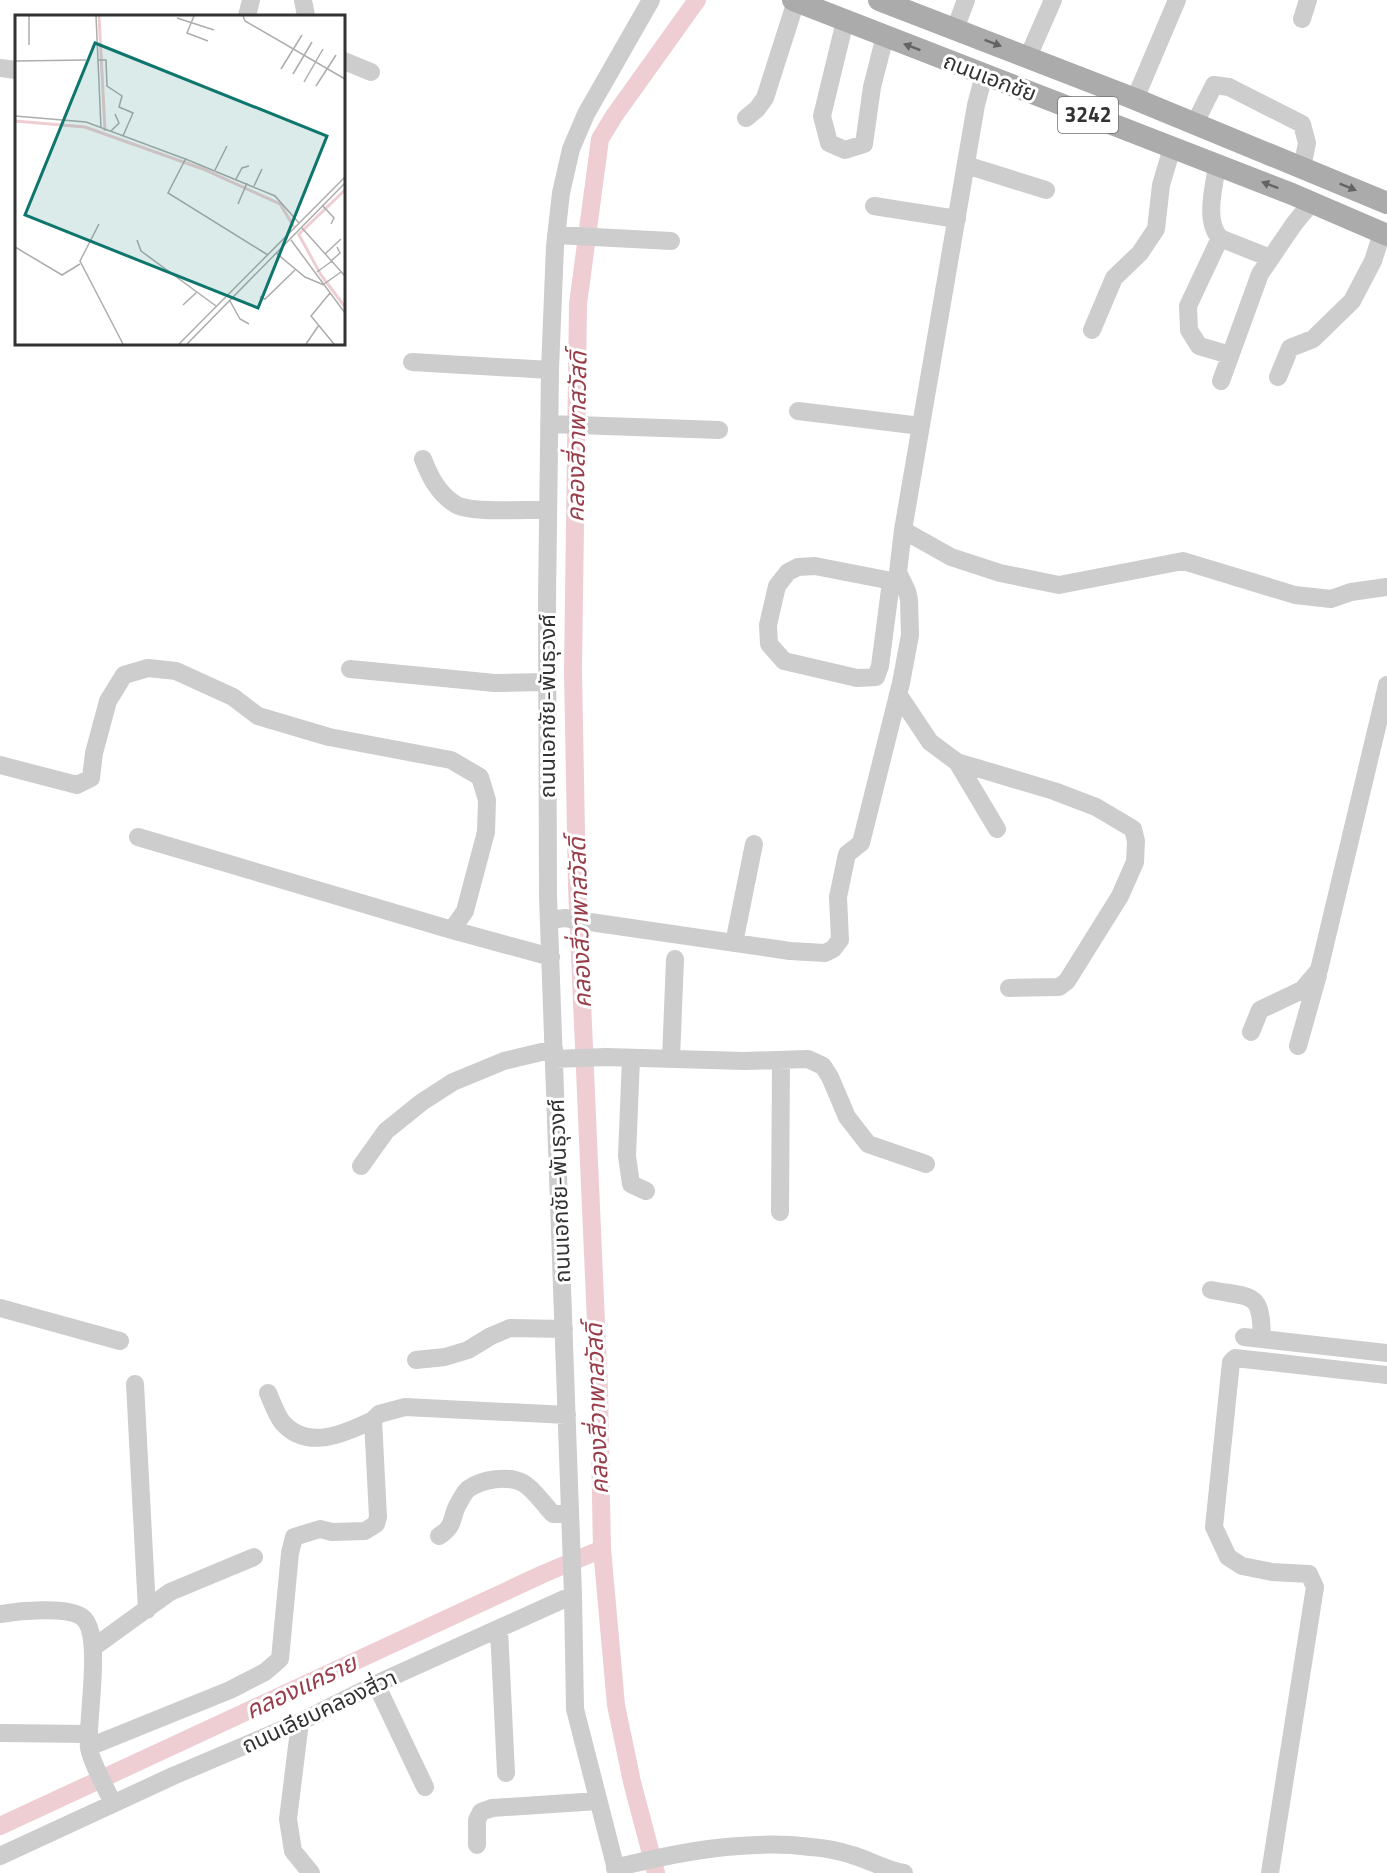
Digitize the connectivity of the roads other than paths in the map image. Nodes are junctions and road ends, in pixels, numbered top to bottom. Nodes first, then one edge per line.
1 (251, 0) edge
2 (303, 0) edge
3 (651, 0) edge
4 (879, 0) edge
5 (966, 0) edge
6 (1053, 0) edge
7 (1177, 0) edge
8 (1308, 0) edge
9 (794, 1) edge
10 (247, 15) edge
11 (306, 15) edge
12 (1302, 19) dead end
13 (845, 21) junction
14 (955, 29) junction
15 (885, 36) junction
16 (1028, 57) junction
17 (345, 61) edge
18 (0, 68) edge
19 (15, 70) edge
20 (371, 72) dead end
21 (984, 75) junction
22 (1135, 99) junction
23 (746, 118) dead end
24 (1195, 123) junction
25 (1172, 148) junction
26 (966, 165) junction
27 (1217, 166) junction
28 (1302, 168) junction
29 (1046, 190) dead end
30 (1312, 202) junction
31 (1387, 203) edge
32 (874, 206) dead end
33 (957, 219) junction
34 (1384, 234) edge
35 (564, 236) junction
36 (1220, 238) junction
37 (671, 241) dead end
38 (1270, 258) junction
39 (1092, 330) dead end
40 (1230, 355) junction
41 (412, 362) dead end
42 (550, 370) junction
43 (1278, 377) dead end
44 (1221, 381) dead end
45 (798, 411) dead end
46 (557, 424) junction
47 (921, 426) junction
48 (719, 430) dead end
49 (423, 459) dead end
50 (548, 510) junction
51 (903, 530) junction
52 (897, 582) junction
53 (1387, 587) edge
54 (389, 660) dead end
55 (351, 669) dead end
56 (547, 677) junction
57 (1387, 685) edge
58 (898, 694) junction
59 (957, 762) junction
60 (0, 765) edge
61 (997, 829) dead end
62 (138, 837) dead end
63 (754, 844) dead end
64 (557, 919) junction
65 (452, 930) junction
66 (734, 943) junction
67 (551, 957) junction
68 (675, 959) dead end
69 (1319, 970) junction
70 (1009, 988) dead end
71 (1251, 1032) dead end
72 (1299, 1046) dead end
73 (560, 1056) junction
74 (631, 1058) junction
75 (671, 1059) junction
76 (781, 1060) junction
77 (926, 1164) dead end
78 (361, 1166) dead end
79 (646, 1191) dead end
80 (780, 1212) dead end
81 (1211, 1290) dead end
82 (0, 1308) edge
83 (564, 1329) junction
84 (120, 1341) dead end
85 (1387, 1353) edge
86 (416, 1360) dead end
87 (1387, 1375) edge
88 (135, 1384) dead end
89 (268, 1393) dead end
90 (567, 1415) junction
91 (373, 1420) junction
92 (570, 1514) junction
93 (439, 1536) dead end
94 (254, 1557) dead end
95 (573, 1595) junction
96 (147, 1610) junction
97 (0, 1614) edge
98 (499, 1629) junction
99 (94, 1647) junction
100 (376, 1684) junction
101 (300, 1722) junction
102 (0, 1733) edge
103 (90, 1745) junction
104 (506, 1773) dead end
105 (424, 1787) dead end
106 (109, 1795) junction
107 (598, 1801) junction
108 (477, 1845) dead end
109 (0, 1856) edge
110 (616, 1871) edge
111 (311, 1873) edge
112 (904, 1873) edge
113 (1269, 1873) edge

1 - 10 street
2 - 11 street
3 - 35 street, ถนนเอกชัย-พันธุวงศ์
4 - 14 main road, ถนนเอกชัย / 3242
5 - 14 street
6 - 16 street
7 - 22 street
8 - 12 street
9 - 13 main road, ถนนเอกชัย / 3242
9 - 23 street
13 - 15 main road, ถนนเอกชัย / 3242
13 - 15 street
14 -> 16 main road, ถนนเอกชัย / 3242
21 -> 15 main road, ถนนเอกชัย / 3242
16 - 22 main road, ถนนเอกชัย / 3242
17 - 20 street
18 - 19 street
21 - 25 main road, ถนนเอกชัย / 3242
21 - 26 street
22 - 24 main road, ถนนเอกชัย / 3242
24 - 28 main road, ถนนเอกชัย / 3242
24 - 28 street
25 - 27 main road, ถนนเอกชัย / 3242
25 - 39 street
26 - 29 street
26 - 33 street
30 -> 27 main road, ถนนเอกชัย / 3242
27 - 36 street
28 -> 31 main road, ถนนเอกชัย / 3242
30 - 34 main road, ถนนเอกชัย / 3242
30 - 38 street
32 - 33 street
33 - 47 street
34 - 43 street
35 - 37 street
35 - 42 street, ถนนเอกชัย-พันธุวงศ์
36 - 38 street
36 - 40 street
38 - 40 street
40 - 44 street
41 - 42 street
42 - 46 street, ถนนเอกชัย-พันธุวงศ์
45 - 47 street
46 - 48 street
46 - 50 street, ถนนเอกชัย-พันธุวงศ์
47 - 51 street
49 - 50 street
50 - 56 street, ถนนเอกชัย-พันธุวงศ์
51 - 52 street
51 - 53 street
52 - 52 street
52 - 58 street
54 - 56 street
55 - 56 street
56 - 64 street, ถนนเอกชัย-พันธุวงศ์
57 - 69 street
58 - 59 street
58 - 66 street
59 - 61 street
59 - 70 street
60 - 65 street
62 - 65 street
63 - 66 street
64 - 66 street
64 - 67 street, ถนนเอกชัย-พันธุวงศ์
65 - 67 street
67 - 73 street, ถนนเอกชัย-พันธุวงศ์
68 - 75 street
69 - 71 street
69 - 72 street
73 - 74 street
73 - 78 street
73 - 83 street, ถนนเอกชัย-พันธุวงศ์
74 - 75 street
74 - 79 street
75 - 76 street
76 - 77 street
76 - 80 street
81 - 85 street
82 - 84 street
83 - 86 street
83 - 90 street, ถนนเอกชัย-พันธุวงศ์
87 - 113 street
88 - 96 street
89 - 91 street
90 - 91 street
90 - 92 street, ถนนเอกชัย-พันธุวงศ์
91 - 103 street
92 - 93 street
92 - 95 street, ถนนเอกชัย-พันธุวงศ์
94 - 96 street
95 - 98 street, ถนนเลียบคลองสี่วา
95 - 107 street, ถนนเอกชัย-พันธุวงศ์
96 - 99 street
97 - 99 street
98 - 100 street, ถนนเลียบคลองสี่วา
98 - 104 street
99 - 103 street
100 - 101 street, ถนนเลียบคลองสี่วา
100 - 105 street
101 - 106 street, ถนนเลียบคลองสี่วา
101 - 111 street
102 - 103 street
103 - 106 street
106 - 109 street, ถนนเลียบคลองสี่วา
107 - 108 street
107 - 110 street, ถนนเอกชัย-พันธุวงศ์
110 - 112 street

